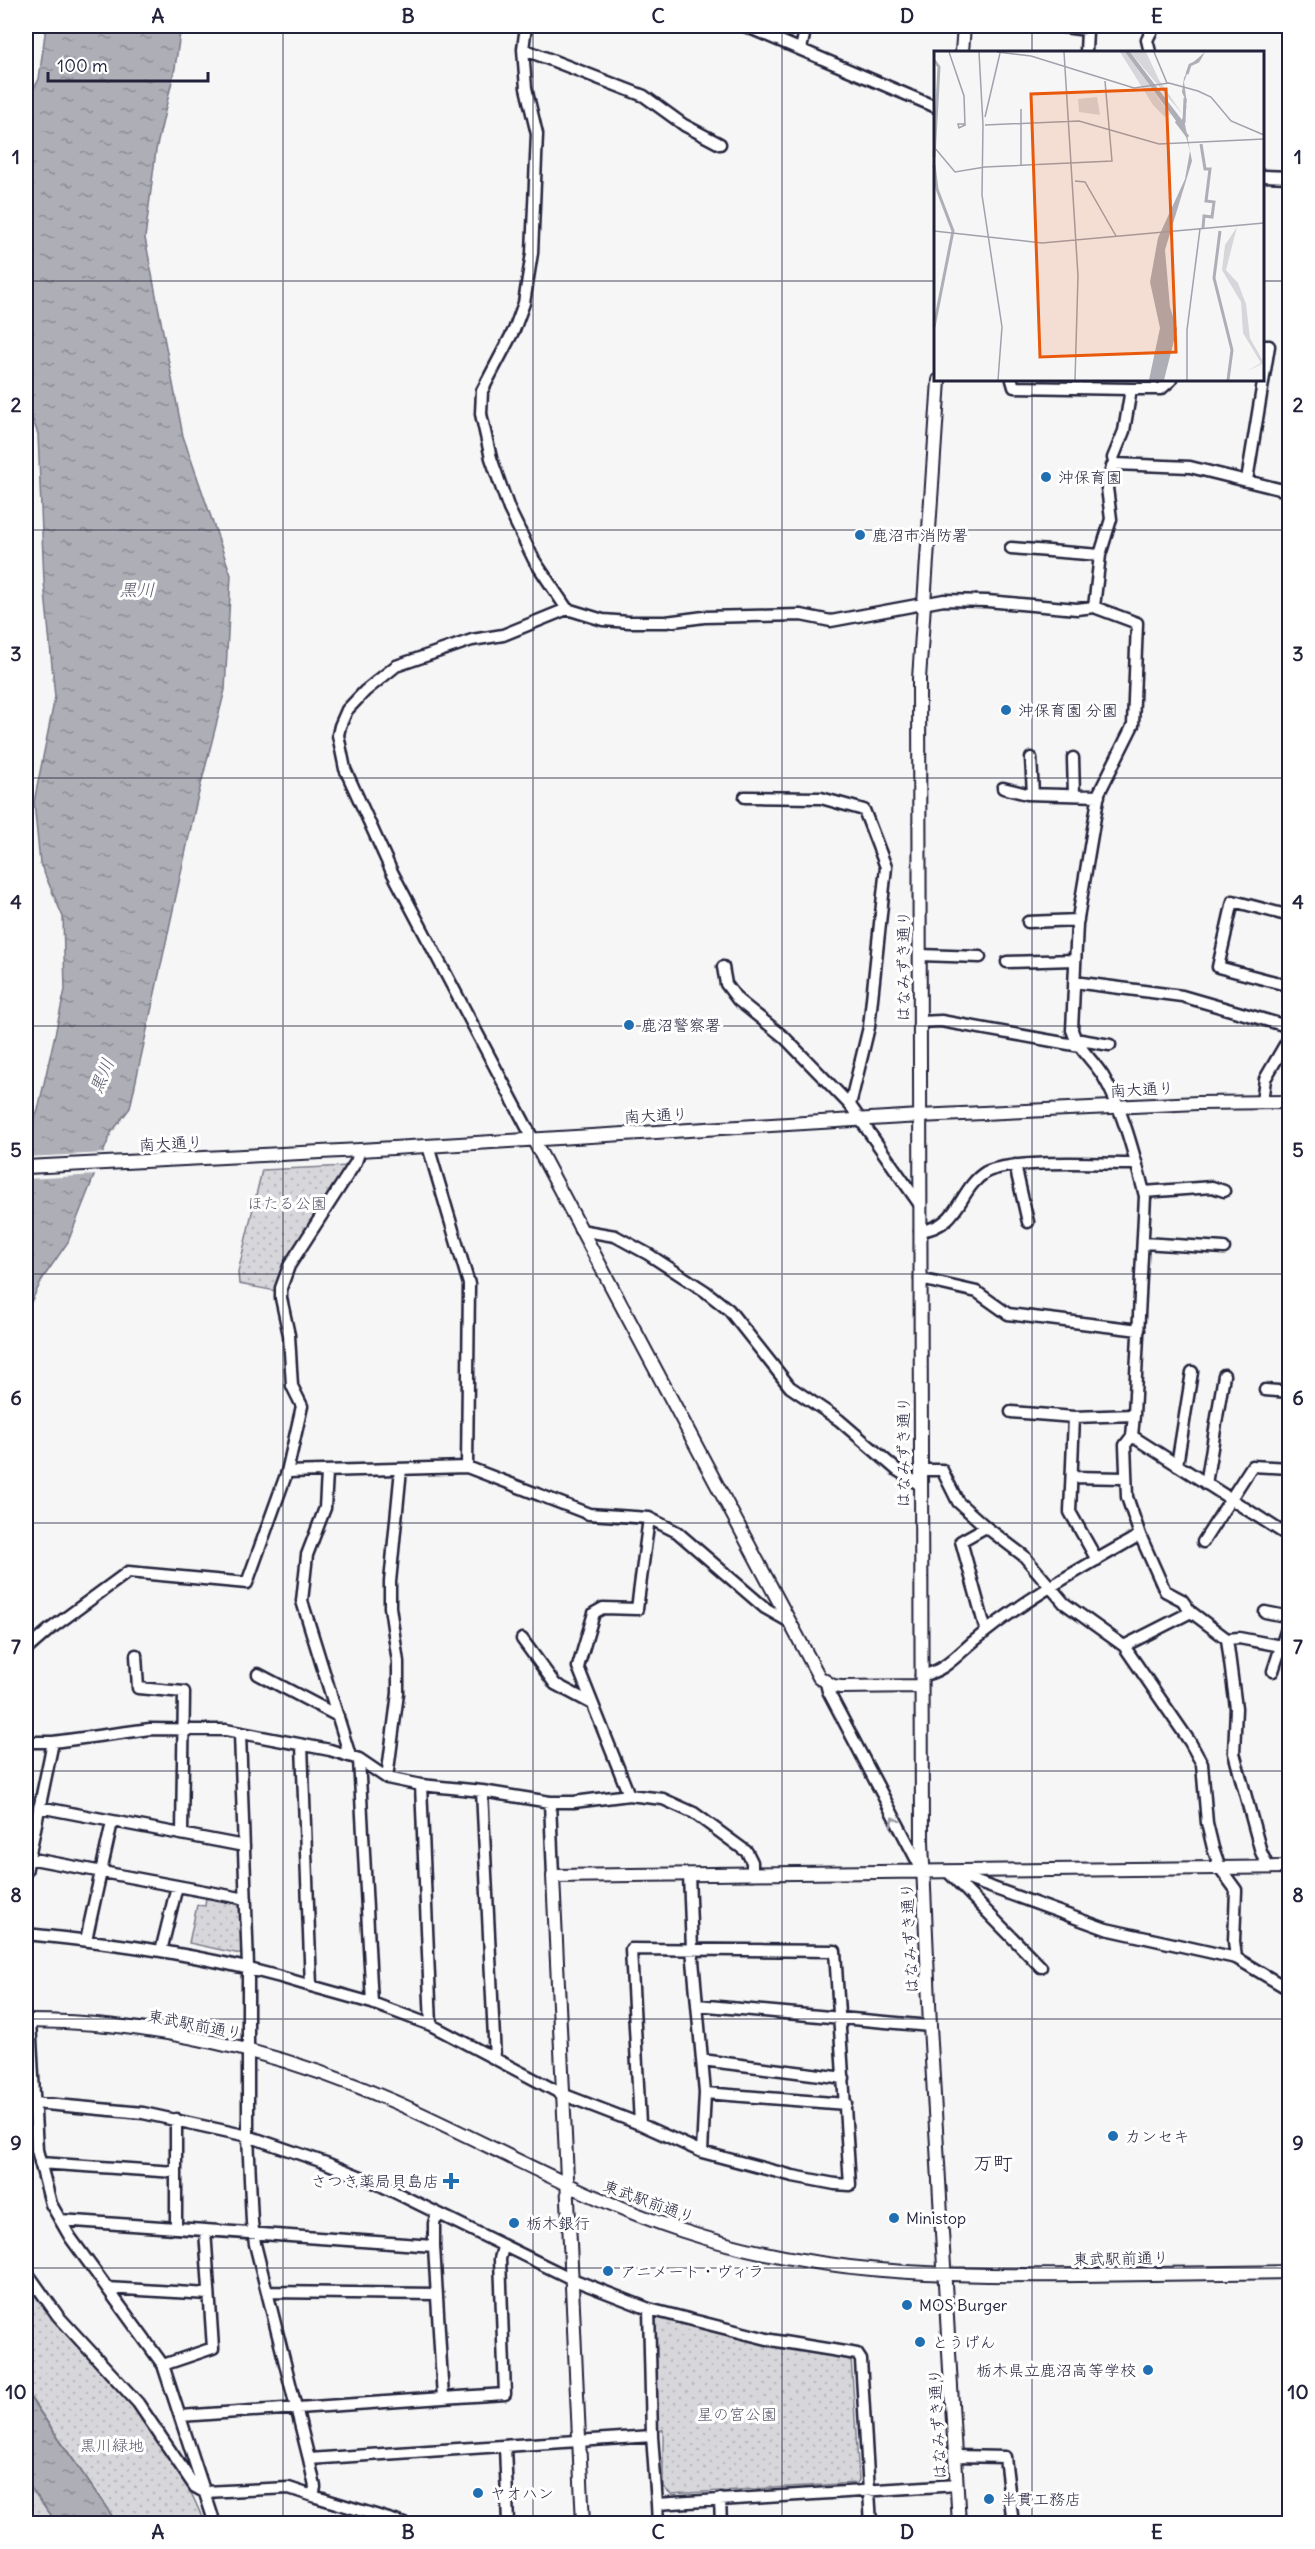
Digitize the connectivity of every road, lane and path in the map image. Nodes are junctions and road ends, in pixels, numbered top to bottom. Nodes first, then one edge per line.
1 (526, 26) edge
2 (745, 26) edge
3 (806, 26) edge
4 (964, 26) edge
5 (1057, 26) edge
6 (1154, 26) edge
7 (801, 49) junction
8 (523, 50) junction
9 (962, 51) edge
10 (1086, 51) edge
11 (1150, 51) edge
12 (934, 106) edge
13 (720, 144) dead end
14 (1264, 176) edge
15 (1290, 177) edge
16 (1264, 346) edge
17 (1264, 375) edge
18 (939, 381) edge
19 (1012, 381) edge
20 (1171, 381) edge
21 (1263, 381) edge
22 (1131, 389) junction
23 (1115, 464) junction
24 (1246, 480) junction
25 (1290, 490) edge
26 (1011, 548) dead end
27 (1100, 555) junction
28 (923, 603) junction
29 (1094, 607) junction
30 (567, 609) junction
31 (1031, 758) dead end
32 (1073, 758) dead end
33 (1003, 788) dead end
34 (1033, 794) junction
35 (1074, 795) junction
36 (1099, 796) junction
37 (745, 797) dead end
38 (1290, 916) edge
39 (1078, 920) junction
40 (1028, 922) dead end
41 (920, 955) junction
42 (980, 957) dead end
43 (1074, 960) junction
44 (1007, 962) dead end
45 (723, 968) dead end
46 (1074, 982) junction
47 (1290, 986) edge
48 (920, 1023) junction
49 (1290, 1027) edge
50 (1290, 1036) edge
51 (1077, 1042) junction
52 (1110, 1045) dead end
53 (1262, 1102) junction
54 (1290, 1102) edge
55 (850, 1105) junction
56 (1116, 1106) junction
57 (920, 1116) junction
58 (862, 1120) junction
59 (533, 1139) junction
60 (428, 1146) junction
61 (360, 1150) junction
62 (1137, 1164) junction
63 (1015, 1165) junction
64 (26, 1167) edge
65 (1224, 1191) dead end
66 (1144, 1192) junction
67 (920, 1205) junction
68 (1028, 1222) dead end
69 (580, 1230) junction
70 (920, 1231) junction
71 (1143, 1243) junction
72 (1224, 1248) dead end
73 (920, 1279) junction
74 (1139, 1330) junction
75 (1192, 1372) dead end
76 (1224, 1375) dead end
77 (1265, 1390) dead end
78 (1290, 1392) edge
79 (1011, 1412) dead end
80 (1134, 1415) junction
81 (1074, 1417) junction
82 (1132, 1436) junction
83 (1177, 1465) junction
84 (467, 1467) junction
85 (1290, 1468) edge
86 (401, 1469) junction
87 (920, 1470) junction
88 (287, 1473) junction
89 (327, 1473) junction
90 (1072, 1477) junction
91 (1125, 1478) junction
92 (1206, 1484) junction
93 (920, 1485) junction
94 (1231, 1500) junction
95 (649, 1518) junction
96 (986, 1527) junction
97 (1140, 1535) junction
98 (1290, 1537) edge
99 (1203, 1542) dead end
100 (1097, 1560) junction
101 (1050, 1587) junction
102 (1191, 1612) junction
103 (1265, 1612) dead end
104 (1290, 1618) edge
105 (788, 1621) junction
106 (986, 1630) junction
107 (522, 1639) dead end
108 (1227, 1639) junction
109 (1124, 1646) junction
110 (1281, 1646) junction
111 (26, 1650) edge
112 (136, 1655) dead end
113 (1273, 1671) dead end
114 (258, 1674) dead end
115 (921, 1680) junction
116 (826, 1683) junction
117 (591, 1703) junction
118 (338, 1716) junction
119 (183, 1729) junction
120 (240, 1733) junction
121 (26, 1742) edge
122 (53, 1742) junction
123 (302, 1745) junction
124 (355, 1758) junction
125 (387, 1778) junction
126 (421, 1785) junction
127 (482, 1791) junction
128 (629, 1795) junction
129 (550, 1802) junction
130 (39, 1807) junction
131 (112, 1822) junction
132 (182, 1834) junction
133 (244, 1846) junction
134 (28, 1858) junction
135 (1268, 1867) junction
136 (1290, 1867) edge
137 (1221, 1868) junction
138 (26, 1872) edge
139 (101, 1872) junction
140 (922, 1872) junction
141 (948, 1872) junction
142 (753, 1874) junction
143 (689, 1875) junction
144 (553, 1876) junction
145 (177, 1886) junction
146 (246, 1899) junction
147 (26, 1934) edge
148 (86, 1940) junction
149 (692, 1949) junction
150 (161, 1951) junction
151 (1236, 1958) junction
152 (248, 1967) junction
153 (1041, 1967) dead end
154 (311, 1986) junction
155 (1290, 1990) edge
156 (372, 2003) junction
157 (697, 2005) junction
158 (841, 2020) junction
159 (28, 2021) edge
160 (431, 2025) junction
161 (930, 2026) junction
162 (247, 2051) junction
163 (495, 2059) junction
164 (702, 2060) junction
165 (844, 2078) junction
166 (705, 2093) junction
167 (562, 2094) junction
168 (34, 2103) junction
169 (846, 2104) junction
170 (176, 2119) junction
171 (640, 2124) junction
172 (248, 2136) junction
173 (702, 2152) junction
174 (40, 2163) junction
175 (175, 2172) junction
176 (567, 2186) junction
177 (437, 2214) junction
178 (60, 2220) junction
179 (176, 2228) junction
180 (205, 2230) junction
181 (253, 2233) junction
182 (434, 2246) junction
183 (503, 2247) junction
184 (26, 2271) edge
185 (1290, 2272) edge
186 (946, 2276) junction
187 (572, 2279) junction
188 (107, 2288) junction
189 (267, 2292) junction
190 (208, 2294) junction
191 (436, 2294) junction
192 (649, 2308) junction
193 (163, 2365) junction
194 (443, 2398) junction
195 (296, 2409) junction
196 (180, 2416) junction
197 (652, 2436) junction
198 (578, 2441) junction
199 (505, 2446) junction
200 (955, 2456) junction
201 (309, 2459) junction
202 (957, 2485) junction
203 (869, 2489) junction
204 (204, 2492) junction
205 (313, 2496) junction
206 (720, 2499) junction
207 (657, 2504) junction
208 (366, 2518) edge
209 (215, 2523) edge
210 (405, 2523) edge
211 (508, 2523) edge
212 (583, 2523) edge
213 (658, 2523) edge
214 (721, 2523) edge
215 (871, 2523) edge
216 (959, 2523) edge
217 (1013, 2523) edge

1 - 8 street
2 - 7 street
3 - 7 street
4 - 9 street
5 - 10 street
6 - 11 street
7 - 12 street
8 - 13 street
8 - 30 street
14 - 15 street
16 - 17 street
18 - 28 street, はなみずき通り
19 - 22 street
20 - 22 street
21 - 24 street
22 - 23 street
23 - 24 street
23 - 27 street
24 - 25 street
26 - 27 street
27 - 29 street
28 - 29 street
28 - 30 street
28 - 41 street, はなみずき通り
29 - 36 street
30 - 59 street
31 - 34 street
32 - 35 street
33 - 34 street
34 - 35 street
35 - 36 street
36 - 39 street
37 - 55 street
38 - 47 street
39 - 40 street
39 - 43 street
41 - 42 street
41 - 48 street, はなみずき通り
43 - 44 street
43 - 46 street
45 - 55 street
46 - 49 street
46 - 51 street
48 - 51 street
48 - 57 street, はなみずき通り
50 - 53 street
51 - 52 street
51 - 56 street
53 - 54 street, 南大通り
53 - 56 street, 南大通り
55 - 58 street
56 - 57 street, 南大通り
56 - 62 street
57 - 58 street, 南大通り
57 - 67 street, はなみずき通り
58 - 59 street, 南大通り
58 - 67 street
59 - 60 street, 南大通り
59 - 69 street
60 - 61 street, 南大通り
60 - 84 street
61 - 64 street, 南大通り
61 - 88 street
62 - 63 street
62 - 66 street
63 - 68 street
63 - 70 street
65 - 66 street
66 - 71 street
67 - 70 street, はなみずき通り
69 - 93 street
69 - 105 street
70 - 73 street, はなみずき通り
71 - 72 street
71 - 74 street
73 - 74 street
73 - 87 street, はなみずき通り
74 - 80 street
75 - 83 street
76 - 92 street
77 - 78 street
79 - 81 street
80 - 81 street
80 - 82 street
81 - 90 street
82 - 83 street
82 - 91 street
83 - 92 street
84 - 86 street
84 - 95 street
85 - 94 street
86 - 89 street
86 - 125 street
87 - 93 street, はなみずき通り
87 - 96 street
88 - 89 street
88 - 111 street
89 - 118 street
90 - 91 street
90 - 100 street
91 - 97 street
92 - 94 street
93 - 115 street, はなみずき通り
94 - 98 street
94 - 99 street
95 - 105 street
95 - 117 street
96 - 101 street
96 - 106 street
97 - 100 street
97 - 102 street
100 - 101 street
101 - 106 street
101 - 109 street
102 - 108 street
102 - 109 street
103 - 104 street
104 - 110 street
105 - 116 street
106 - 115 street
107 - 117 street
108 - 110 street
108 - 135 street
109 - 137 street
110 - 113 street
112 - 119 street
114 - 118 street
115 - 116 street
115 - 140 street, はなみずき通り
140 -> 116 street
117 - 128 street
118 - 124 street
119 - 120 street
119 - 122 street
119 - 132 street
120 - 123 street
120 - 133 street
121 - 122 street
122 - 130 street
123 - 124 street
123 - 154 street
124 - 125 street
124 - 156 street
125 - 126 street
126 - 127 street
126 - 160 street
127 - 129 street
127 - 163 street
128 - 129 street
128 - 142 street
129 - 144 street
130 - 131 street
130 - 134 street
131 - 132 street
131 - 139 street
132 - 133 street
133 - 146 street
134 - 138 street
134 - 139 street
135 - 136 street
135 - 137 street
137 - 141 street
137 - 151 street
139 - 145 street
139 - 148 street
140 - 141 street
140 - 142 street
140 - 161 street, はなみずき通り
141 - 151 street
141 - 153 street
142 - 143 street
143 - 144 street
143 - 149 street
144 - 167 street
145 - 146 street
145 - 150 street
146 - 152 street
147 - 148 street
148 - 150 street
149 - 157 street
149 - 158 street
149 - 171 street
150 - 152 street
151 - 155 street
152 - 154 street
152 - 162 street
154 - 156 street
156 - 160 street
157 - 158 street
157 - 164 street
158 - 161 street
158 - 165 street
159 - 162 street, 東武駅前通り
159 - 168 street
160 - 163 street
161 - 186 street, はなみずき通り
162 - 172 street
162 - 176 street, 東武駅前通り
163 - 167 street
164 - 165 street
164 - 166 street
165 - 169 street
166 - 169 street
166 - 173 street
167 - 171 street
167 - 176 street
168 - 170 street
168 - 174 street
169 - 173 street
170 - 172 street
170 - 175 street
171 - 173 street
172 - 177 street
172 - 181 street
174 - 175 street
174 - 178 street
175 - 179 street
176 - 186 street, 東武駅前通り
176 - 187 street
177 - 182 street
177 - 183 street
178 - 179 street
178 - 188 street
179 - 180 street
180 - 181 street
180 - 190 street
181 - 182 street
181 - 189 street
182 - 191 street
183 - 187 street
183 - 194 street
184 - 204 street
185 - 186 street, 東武駅前通り
186 - 200 street, はなみずき通り
187 - 192 street
187 - 198 street
188 - 190 street
188 - 193 street
189 - 191 street
189 - 195 street
190 - 193 street
191 - 194 street
192 - 197 street
192 - 203 street
193 - 196 street
194 - 195 street
195 - 196 street
195 - 201 street
196 - 204 street
197 - 198 street
197 - 207 street
198 - 199 street
198 - 212 street
199 - 201 street
199 - 211 street
200 - 202 street, はなみずき通り
200 - 217 street
201 - 205 street
202 - 203 street
202 - 216 street, はなみずき通り
203 - 206 street
203 - 215 street
204 - 205 street
204 - 209 street
205 - 208 street
206 - 207 street
206 - 214 street
207 - 213 street
208 - 210 street

